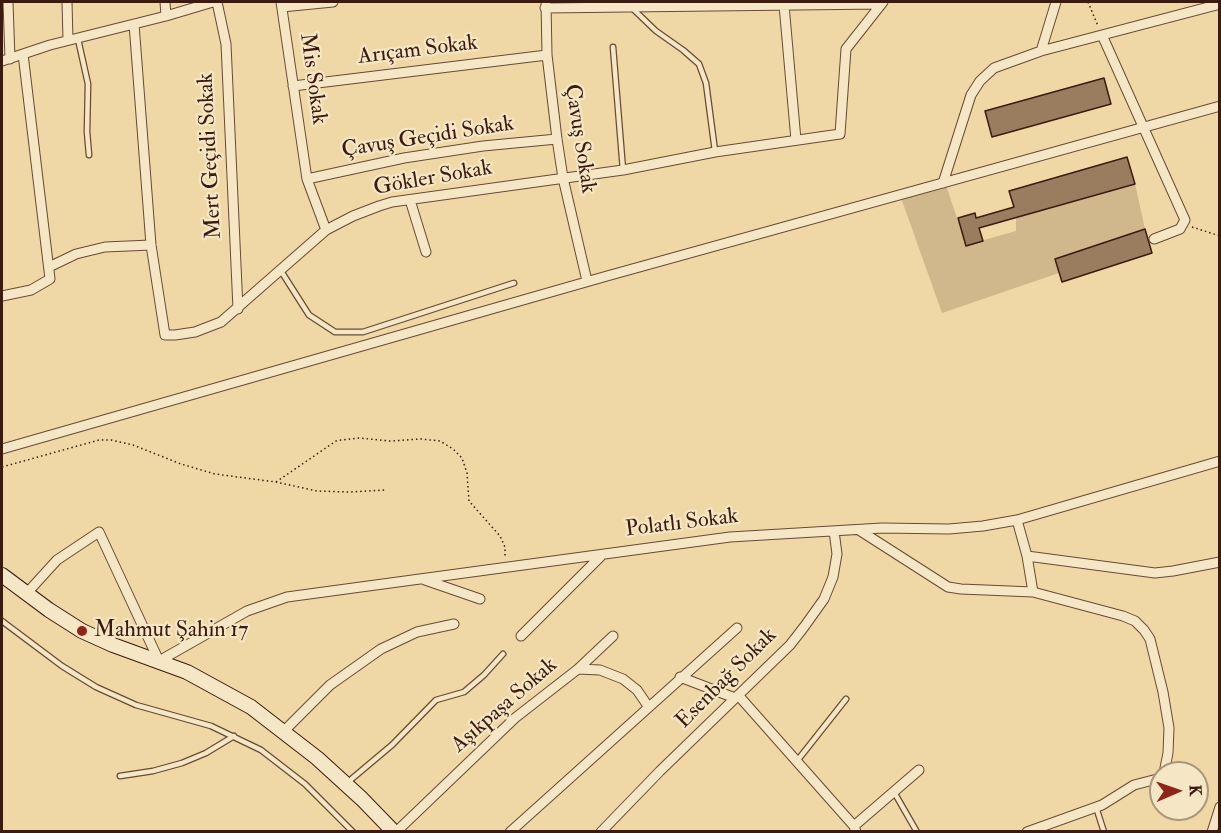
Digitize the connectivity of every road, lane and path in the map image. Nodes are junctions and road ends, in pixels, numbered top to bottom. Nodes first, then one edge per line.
1 (8, 2) edge
2 (67, 2) edge
3 (165, 2) edge
4 (215, 2) edge
5 (333, 2) edge
6 (1056, 2) edge
7 (1088, 2) edge
8 (882, 3) edge
9 (282, 4) edge
10 (1220, 4) edge
11 (545, 5) edge
12 (784, 5) junction
13 (631, 7) junction
14 (166, 16) junction
15 (134, 24) junction
16 (1102, 35) junction
17 (73, 39) junction
18 (613, 47) dead end
19 (1041, 51) junction
20 (23, 54) junction
21 (547, 55) junction
22 (6, 60) edge
23 (293, 86) junction
24 (1220, 106) edge
25 (1143, 128) junction
26 (557, 139) junction
27 (796, 140) junction
28 (715, 152) junction
29 (89, 154) dead end
30 (623, 170) junction
31 (563, 178) junction
32 (307, 179) junction
33 (943, 183) junction
34 (410, 200) junction
35 (1184, 225) junction
36 (326, 230) junction
37 (1220, 236) edge
38 (1154, 239) dead end
39 (151, 245) junction
40 (426, 252) dead end
41 (49, 267) junction
42 (281, 271) junction
43 (587, 281) junction
44 (514, 283) dead end
45 (2, 296) edge
46 (238, 309) junction
47 (2, 448) edge
48 (1220, 461) edge
49 (2, 467) edge
50 (276, 482) junction
51 (385, 490) dead end
52 (1017, 520) junction
53 (859, 530) junction
54 (834, 531) junction
55 (602, 555) junction
56 (1027, 556) junction
57 (1220, 562) edge
58 (503, 568) junction
59 (2, 575) edge
60 (424, 579) junction
61 (1034, 592) junction
62 (26, 594) junction
63 (480, 598) dead end
64 (2, 621) edge
65 (454, 624) dead end
66 (737, 628) dead end
67 (521, 636) dead end
68 (613, 636) dead end
69 (503, 654) dead end
70 (159, 661) junction
71 (578, 669) junction
72 (680, 677) junction
73 (736, 697) junction
74 (846, 699) dead end
75 (648, 706) junction
76 (284, 730) junction
77 (234, 736) junction
78 (1166, 761) edge
79 (797, 762) junction
80 (919, 770) dead end
81 (120, 776) dead end
82 (1149, 781) edge
83 (346, 783) junction
84 (894, 792) junction
85 (1096, 807) junction
86 (1220, 807) edge
87 (855, 829) edge
88 (353, 831) edge
89 (395, 831) edge
90 (510, 831) edge
91 (602, 831) edge
92 (917, 831) edge
93 (1027, 831) edge
94 (1104, 831) edge
95 (1212, 831) edge

1 - 22 street
2 - 17 street
3 - 14 street
4 - 14 street
4 - 46 street, Mert Geçidi Sokak
5 - 9 street
6 - 19 street
7 - 16 path
8 - 12 street
8 - 27 street, Gökler Sokak
9 - 23 street, Mis Sokak
10 - 16 street
11 - 13 street
11 - 21 street, Çavuş Sokak
12 - 13 street
12 - 27 street
13 - 28 lane
14 - 15 street
15 - 17 street
15 - 39 street, Gökler Sokak
16 - 19 street
16 - 25 street
17 - 20 street
17 - 29 lane
18 - 30 lane
19 - 33 street
20 - 22 street
20 - 41 street
21 - 23 street, Arıçam Sokak
21 - 26 street, Çavuş Sokak
23 - 32 street, Mis Sokak
24 - 25 street
25 - 33 street
25 - 35 street
26 - 31 street, Çavuş Sokak
26 - 32 street, Çavuş Geçidi Sokak
27 - 28 street, Gökler Sokak
28 - 30 street, Gökler Sokak
30 - 31 street, Gökler Sokak
31 - 34 street, Gökler Sokak
31 - 43 street, Çavuş Sokak
32 - 36 street, Mis Sokak
33 - 43 street
34 - 36 street, Gökler Sokak
34 - 40 street
35 - 37 path
35 - 38 street
36 - 42 street, Gökler Sokak
39 - 41 street
39 - 46 street, Gökler Sokak
41 - 45 street
42 - 44 lane
42 - 46 street, Gökler Sokak
43 - 47 street
48 - 52 street, Polatlı Sokak
49 - 50 path
50 - 51 path
50 - 58 path
52 - 53 street, Polatlı Sokak
52 - 56 street
53 - 54 street, Polatlı Sokak
53 - 61 street
54 - 55 street, Polatlı Sokak
54 - 73 street, Esenbağ Sokak
55 - 58 street, Polatlı Sokak
55 - 67 street
56 - 57 street
56 - 61 street
58 - 60 street, Polatlı Sokak
59 - 62 street
60 - 63 street
60 - 70 street, Polatlı Sokak
61 - 78 street
62 - 70 street
62 - 70 street
64 - 77 lane
65 - 76 street
66 - 72 street
68 - 71 street
69 - 83 lane
70 - 76 street
71 - 75 street, Aşıkpaşa Sokak
71 - 89 street, Aşıkpaşa Sokak
72 - 73 street
72 - 75 street
73 - 79 street
73 - 91 street, Esenbağ Sokak
74 - 79 lane
75 - 90 street
76 - 83 street
77 - 81 lane
77 - 88 lane
79 - 87 street
80 - 84 street
82 - 85 street
83 - 89 street
84 - 87 street
84 - 92 lane
85 - 93 street
85 - 94 lane
86 - 95 street

